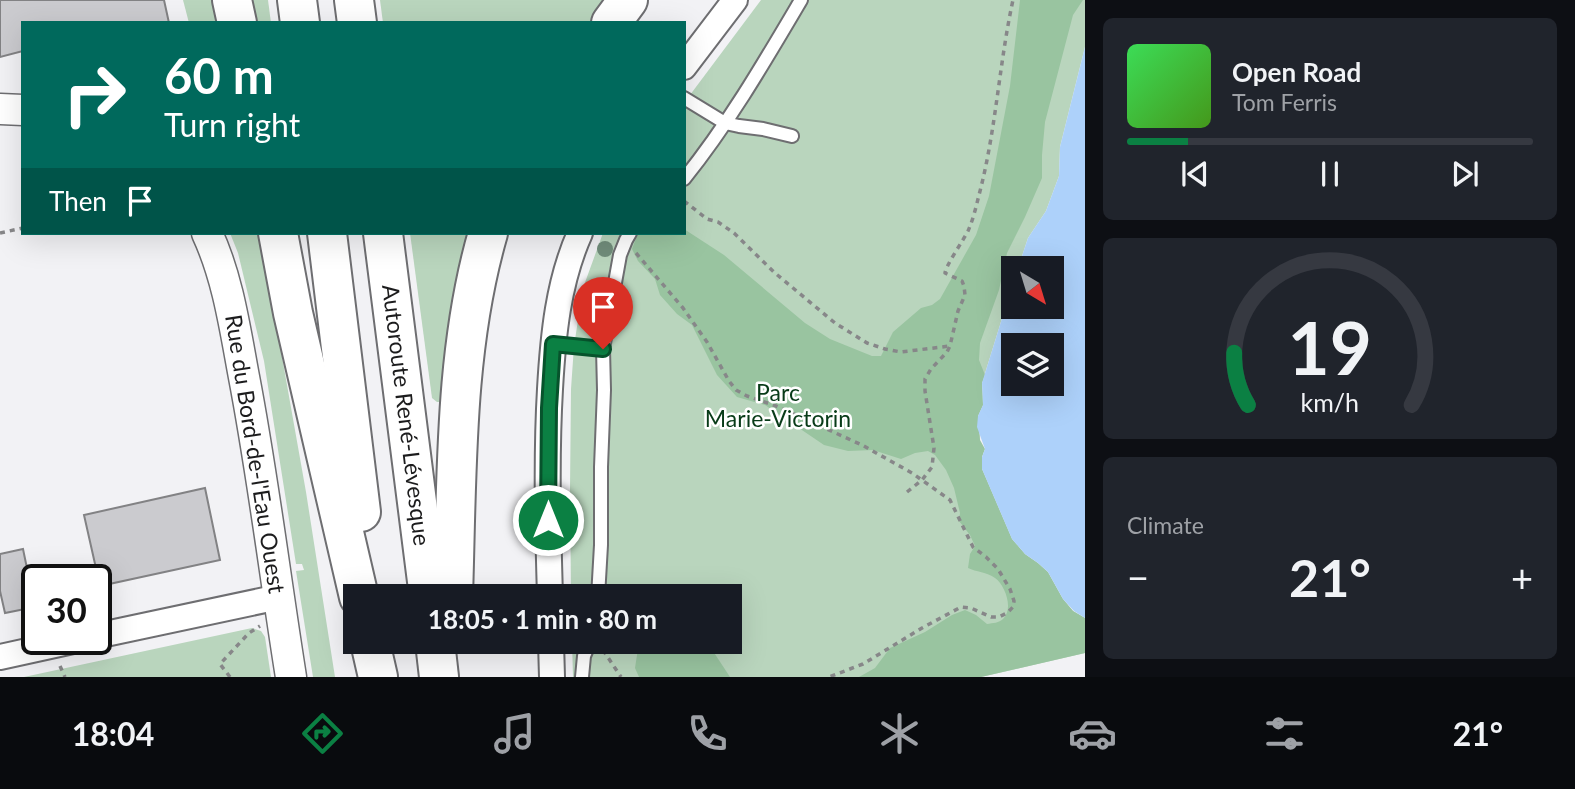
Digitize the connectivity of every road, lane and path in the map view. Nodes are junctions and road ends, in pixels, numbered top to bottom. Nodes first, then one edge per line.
1 (232, 0) edge
2 (297, 0) edge
3 (354, 0) edge
4 (628, 0) edge
5 (736, 0) edge
6 (802, 0) edge
7 (1013, 0) edge
8 (237, 21) edge
9 (300, 21) edge
10 (357, 21) edge
11 (612, 21) edge
12 (686, 64) edge
13 (686, 99) edge
14 (0, 109) edge
15 (21, 110) edge
16 (725, 123) junction
17 (792, 136) dead end
18 (686, 176) edge
19 (686, 203) edge
20 (21, 228) edge
21 (0, 233) edge
22 (208, 235) edge
23 (278, 235) edge
24 (327, 235) edge
25 (383, 235) edge
26 (488, 235) edge
27 (579, 235) edge
28 (627, 239) edge
29 (553, 344) junction
30 (950, 346) junction
31 (603, 349) junction
32 (922, 480) junction
33 (907, 492) dead end
34 (356, 584) edge
35 (371, 584) edge
36 (427, 584) edge
37 (453, 584) edge
38 (550, 584) edge
39 (599, 584) edge
40 (279, 597) junction
41 (265, 624) dead end
42 (112, 633) edge
43 (21, 652) edge
44 (374, 654) edge
45 (380, 654) edge
46 (436, 654) edge
47 (452, 654) edge
48 (551, 654) edge
49 (585, 654) edge
50 (605, 654) edge
51 (0, 657) edge
52 (230, 677) edge
53 (291, 677) edge
54 (381, 677) edge
55 (439, 677) edge
56 (451, 677) edge
57 (552, 677) edge
58 (582, 677) edge
59 (621, 677) edge
60 (829, 677) edge

1 - 8 highway
2 - 9 highway
3 - 10 highway
4 - 11 highway
5 - 12 street
6 - 16 lane
7 - 30 path
13 - 16 lane
14 - 15 street
16 - 17 lane
16 - 18 lane
19 - 30 path
20 - 21 path
22 - 40 street, Rue du Bord-de-l'Eau Ouest
23 - 34 highway
24 - 35 highway
25 - 36 highway, Autoroute René-Lévesque
26 - 37 highway
27 - 29 street
28 - 31 lane
28 - 32 path
29 - 31 lane
29 - 38 street
30 - 32 path
31 - 39 lane
32 - 33 path
32 - 60 path
40 - 42 street
40 - 53 street, Rue du Bord-de-l'Eau Ouest
41 - 52 path
43 - 51 street
44 - 54 highway
45 - 54 highway
46 - 55 highway
47 - 56 highway
48 - 57 street
49 - 58 lane
50 - 59 path

